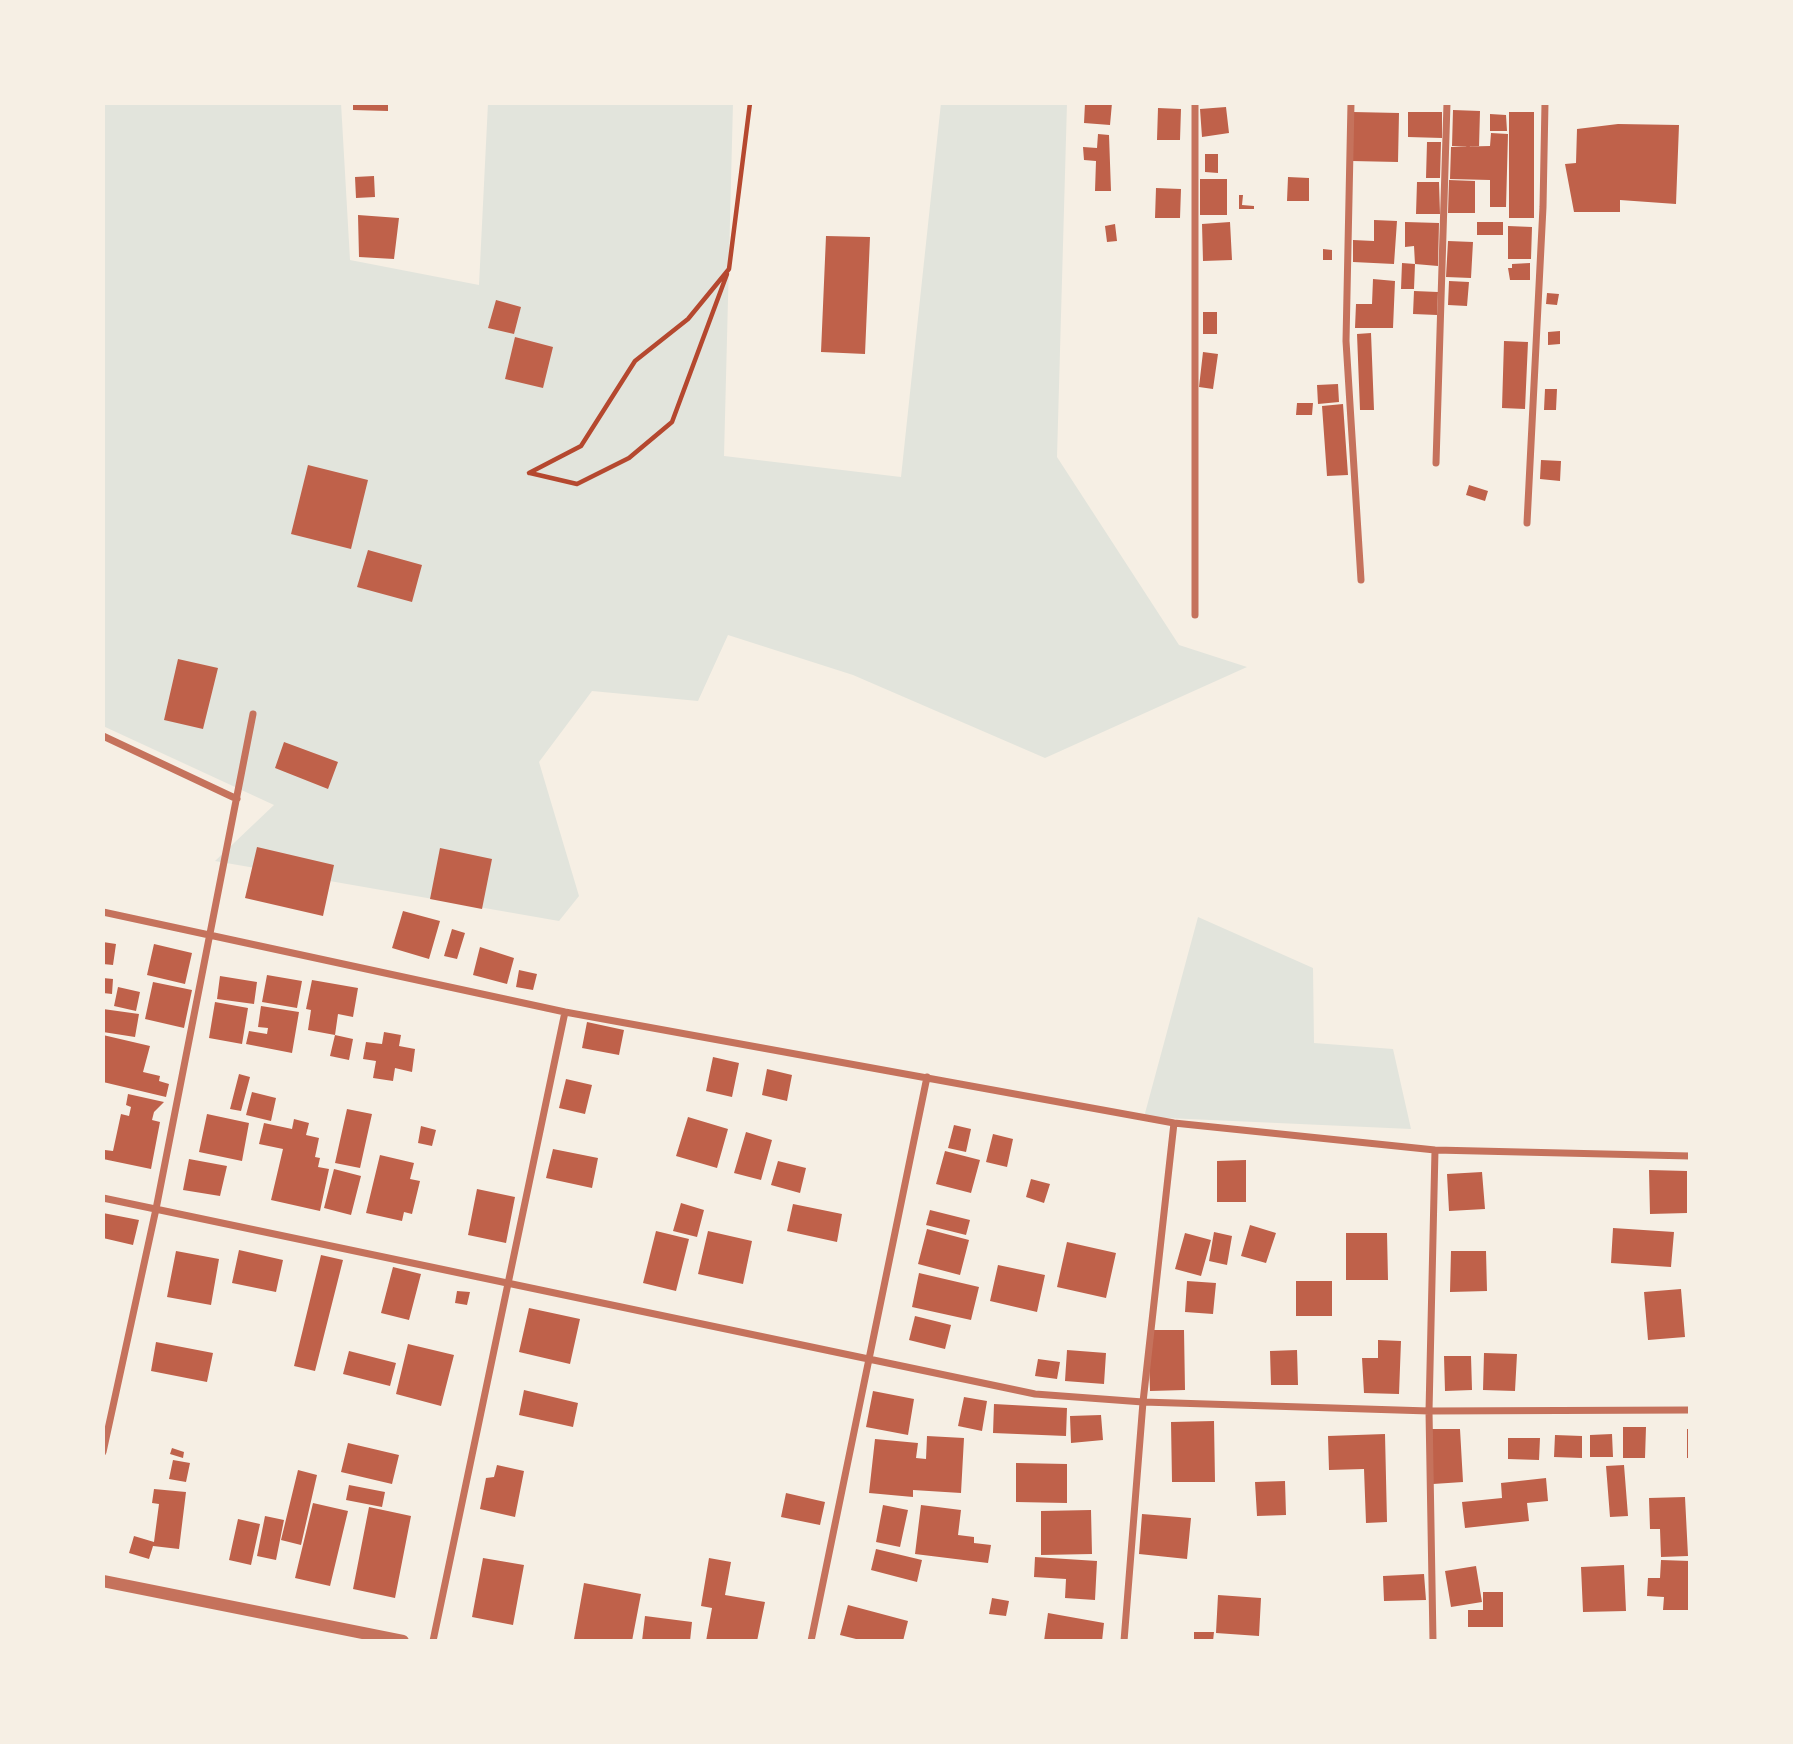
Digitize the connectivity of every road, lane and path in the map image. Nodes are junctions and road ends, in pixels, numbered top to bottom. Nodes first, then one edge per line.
1 (750, 103) edge
2 (1195, 103) edge
3 (1351, 103) edge
4 (1447, 103) edge
5 (1545, 103) edge
6 (729, 269) junction
7 (1436, 463) dead end
8 (1527, 523) dead end
9 (1361, 580) dead end
10 (1195, 615) dead end
11 (253, 714) dead end
12 (103, 736) edge
13 (237, 799) junction
14 (103, 912) edge
15 (210, 936) junction
16 (565, 1012) junction
17 (927, 1077) junction
18 (1174, 1123) junction
19 (1435, 1150) junction
20 (1690, 1156) edge
21 (103, 1198) edge
22 (156, 1209) junction
23 (508, 1281) junction
24 (868, 1359) junction
25 (1143, 1402) junction
26 (1690, 1410) edge
27 (1429, 1411) junction
28 (103, 1452) edge
29 (103, 1581) edge
30 (403, 1641) edge
31 (433, 1641) edge
32 (811, 1641) edge
33 (1124, 1641) edge
34 (1433, 1641) edge

1 - 6 path
2 - 10 street
3 - 9 street
4 - 7 street
5 - 8 street
6 - 6 path
11 - 13 street
12 - 13 street
13 - 15 street
14 - 15 street
15 - 16 street
15 - 22 street
16 - 17 street
16 - 23 street
17 - 18 street
17 - 24 street
18 - 19 street
18 - 25 street
19 - 20 street
19 - 27 street
21 - 22 street
22 - 23 street
22 - 28 street
23 - 24 street
23 - 31 street
24 - 25 street
24 - 32 street
25 - 27 street
25 - 33 street
26 - 27 street
27 - 34 street
29 - 30 street

